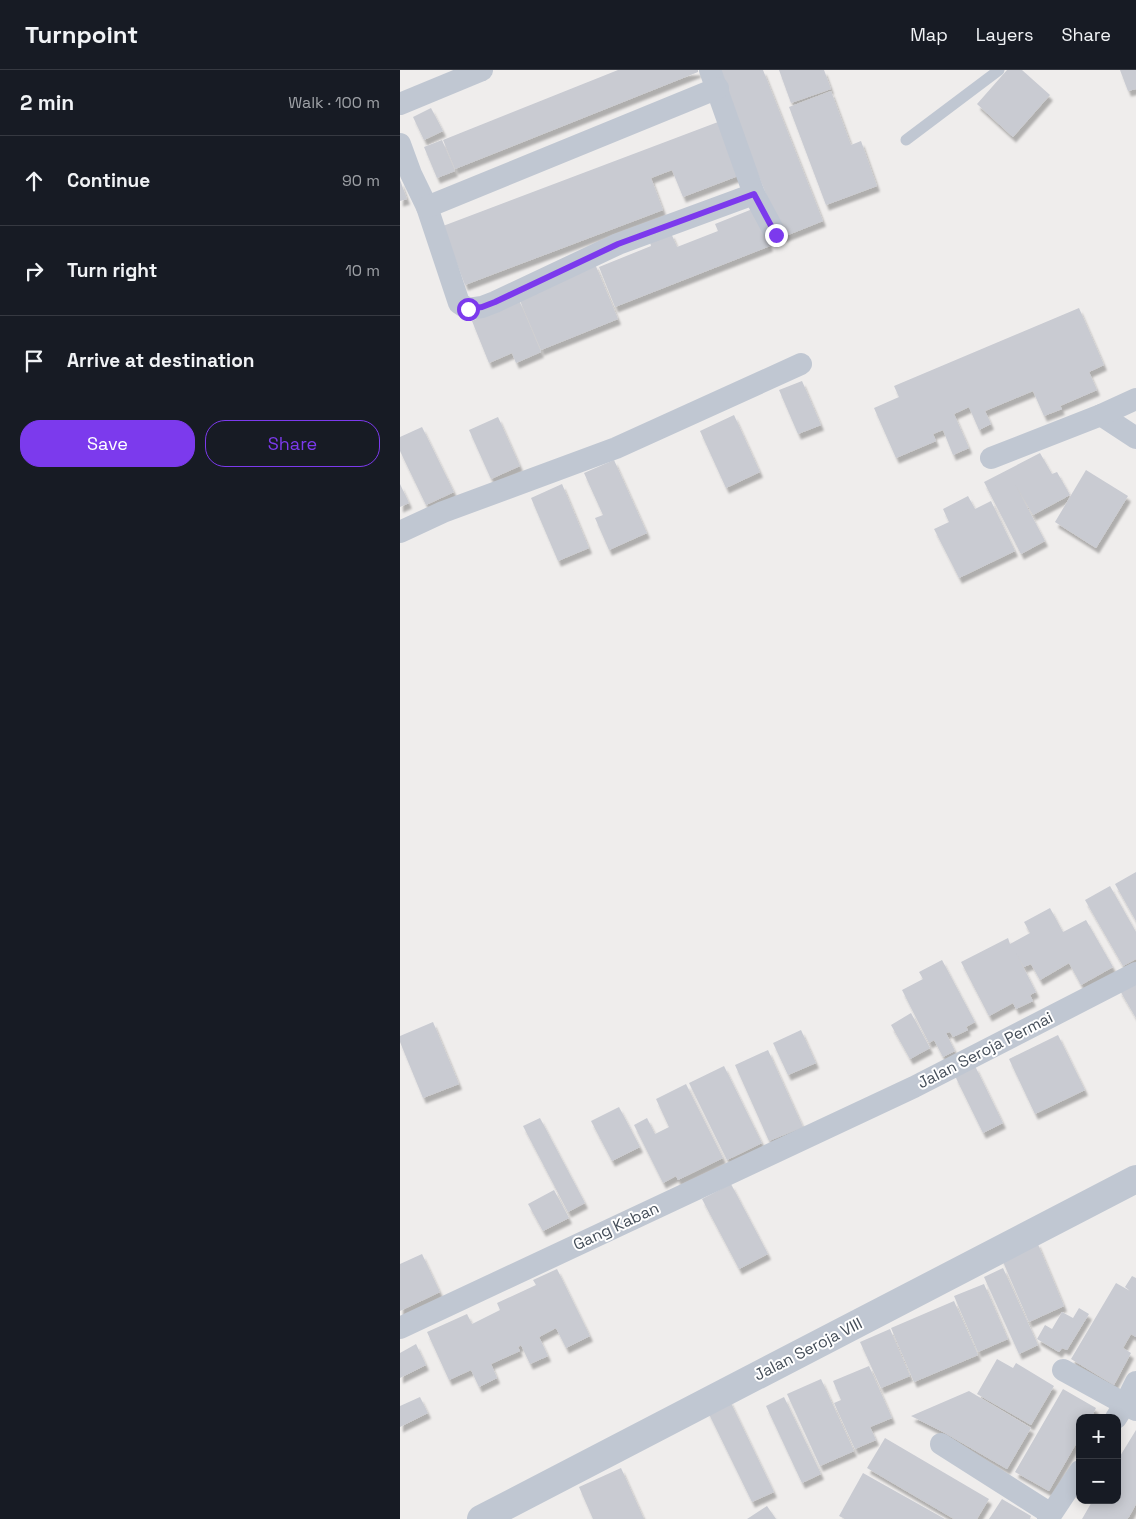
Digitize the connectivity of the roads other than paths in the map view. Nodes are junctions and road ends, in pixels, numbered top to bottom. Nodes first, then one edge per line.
1 (482, 70) edge
2 (999, 70) edge
3 (714, 79) edge
4 (400, 104) edge
5 (906, 140) dead end
6 (400, 144) edge
7 (754, 194) junction
8 (427, 207) junction
9 (776, 235) dead end
10 (801, 364) dead end
11 (1136, 399) edge
12 (1101, 415) junction
13 (1136, 438) edge
14 (991, 458) dead end
15 (400, 532) edge
16 (1136, 973) edge
17 (832, 1124) joint
18 (1136, 1179) edge
19 (400, 1328) edge
20 (1063, 1370) dead end
21 (1136, 1382) edge
22 (1126, 1411) edge
23 (941, 1444) dead end
24 (1076, 1477) edge
25 (1049, 1516) edge
26 (481, 1519) edge

1 - 4 street
2 - 5 lane
3 - 7 street
3 - 8 street
6 - 8 street
7 - 8 street
7 - 9 street
10 - 15 street
11 - 12 street
12 - 13 street
12 - 14 street
16 - 17 street, Jalan Seroja Permai
17 - 19 street, Gang Kaban
18 - 26 street, Jalan Seroja VIII
20 - 22 street
21 - 22 street
23 - 25 street
24 - 25 street

